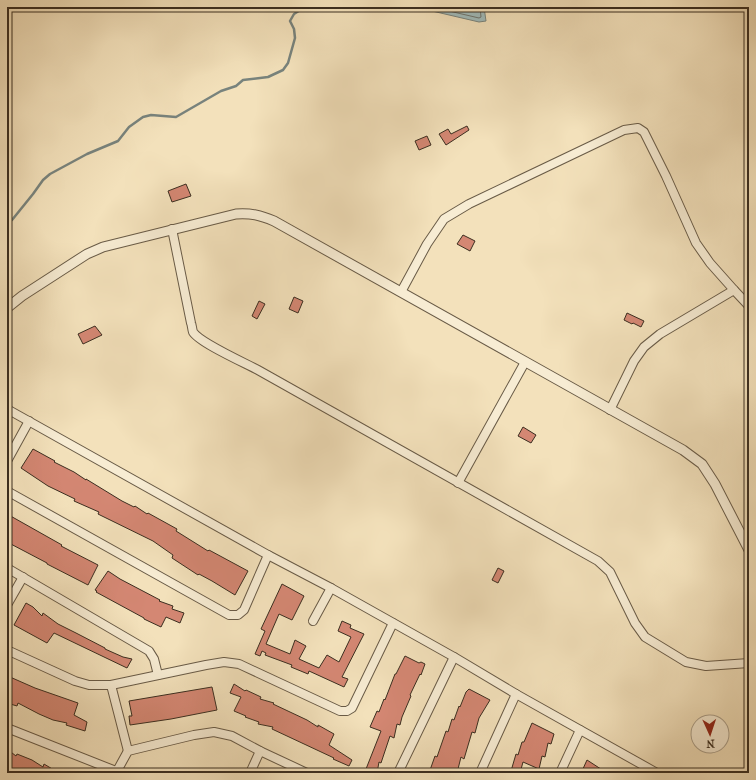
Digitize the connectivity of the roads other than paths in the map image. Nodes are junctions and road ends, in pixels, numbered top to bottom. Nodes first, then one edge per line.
1 (172, 229) junction
2 (734, 290) junction
3 (401, 292) junction
4 (749, 306) edge
5 (7, 308) edge
6 (525, 362) junction
7 (7, 409) edge
8 (610, 410) junction
9 (29, 421) junction
10 (7, 461) edge
11 (458, 483) junction
12 (7, 491) edge
13 (749, 550) edge
14 (268, 555) junction
15 (7, 568) edge
16 (23, 577) junction
17 (331, 588) junction
18 (7, 604) edge
19 (313, 621) dead end
20 (393, 623) junction
21 (7, 650) edge
22 (454, 657) junction
23 (749, 663) edge
24 (158, 674) junction
25 (111, 685) junction
26 (516, 694) junction
27 (7, 728) edge
28 (580, 730) junction
29 (128, 751) junction
30 (260, 751) junction
31 (119, 772) edge
32 (250, 773) edge
33 (306, 773) edge
34 (398, 773) edge
35 (480, 773) edge
36 (560, 773) edge
37 (657, 773) edge

1 - 3 street
1 - 5 street
1 - 11 street
2 - 3 street
2 - 4 street
2 - 8 street
3 - 6 street
6 - 8 street
6 - 11 street
7 - 9 street
8 - 13 street
9 - 10 street
9 - 14 street
11 - 23 street
12 - 14 street
14 - 17 street
15 - 16 street
16 - 18 street
16 - 24 street
17 - 19 street
17 - 20 street
20 - 22 street
20 - 24 street
21 - 25 street
22 - 26 street
22 - 34 street
24 - 25 street
25 - 29 street
26 - 28 street
26 - 35 street
27 - 31 street
28 - 36 street
28 - 37 street
29 - 30 street
29 - 31 street
30 - 32 street
30 - 33 street

